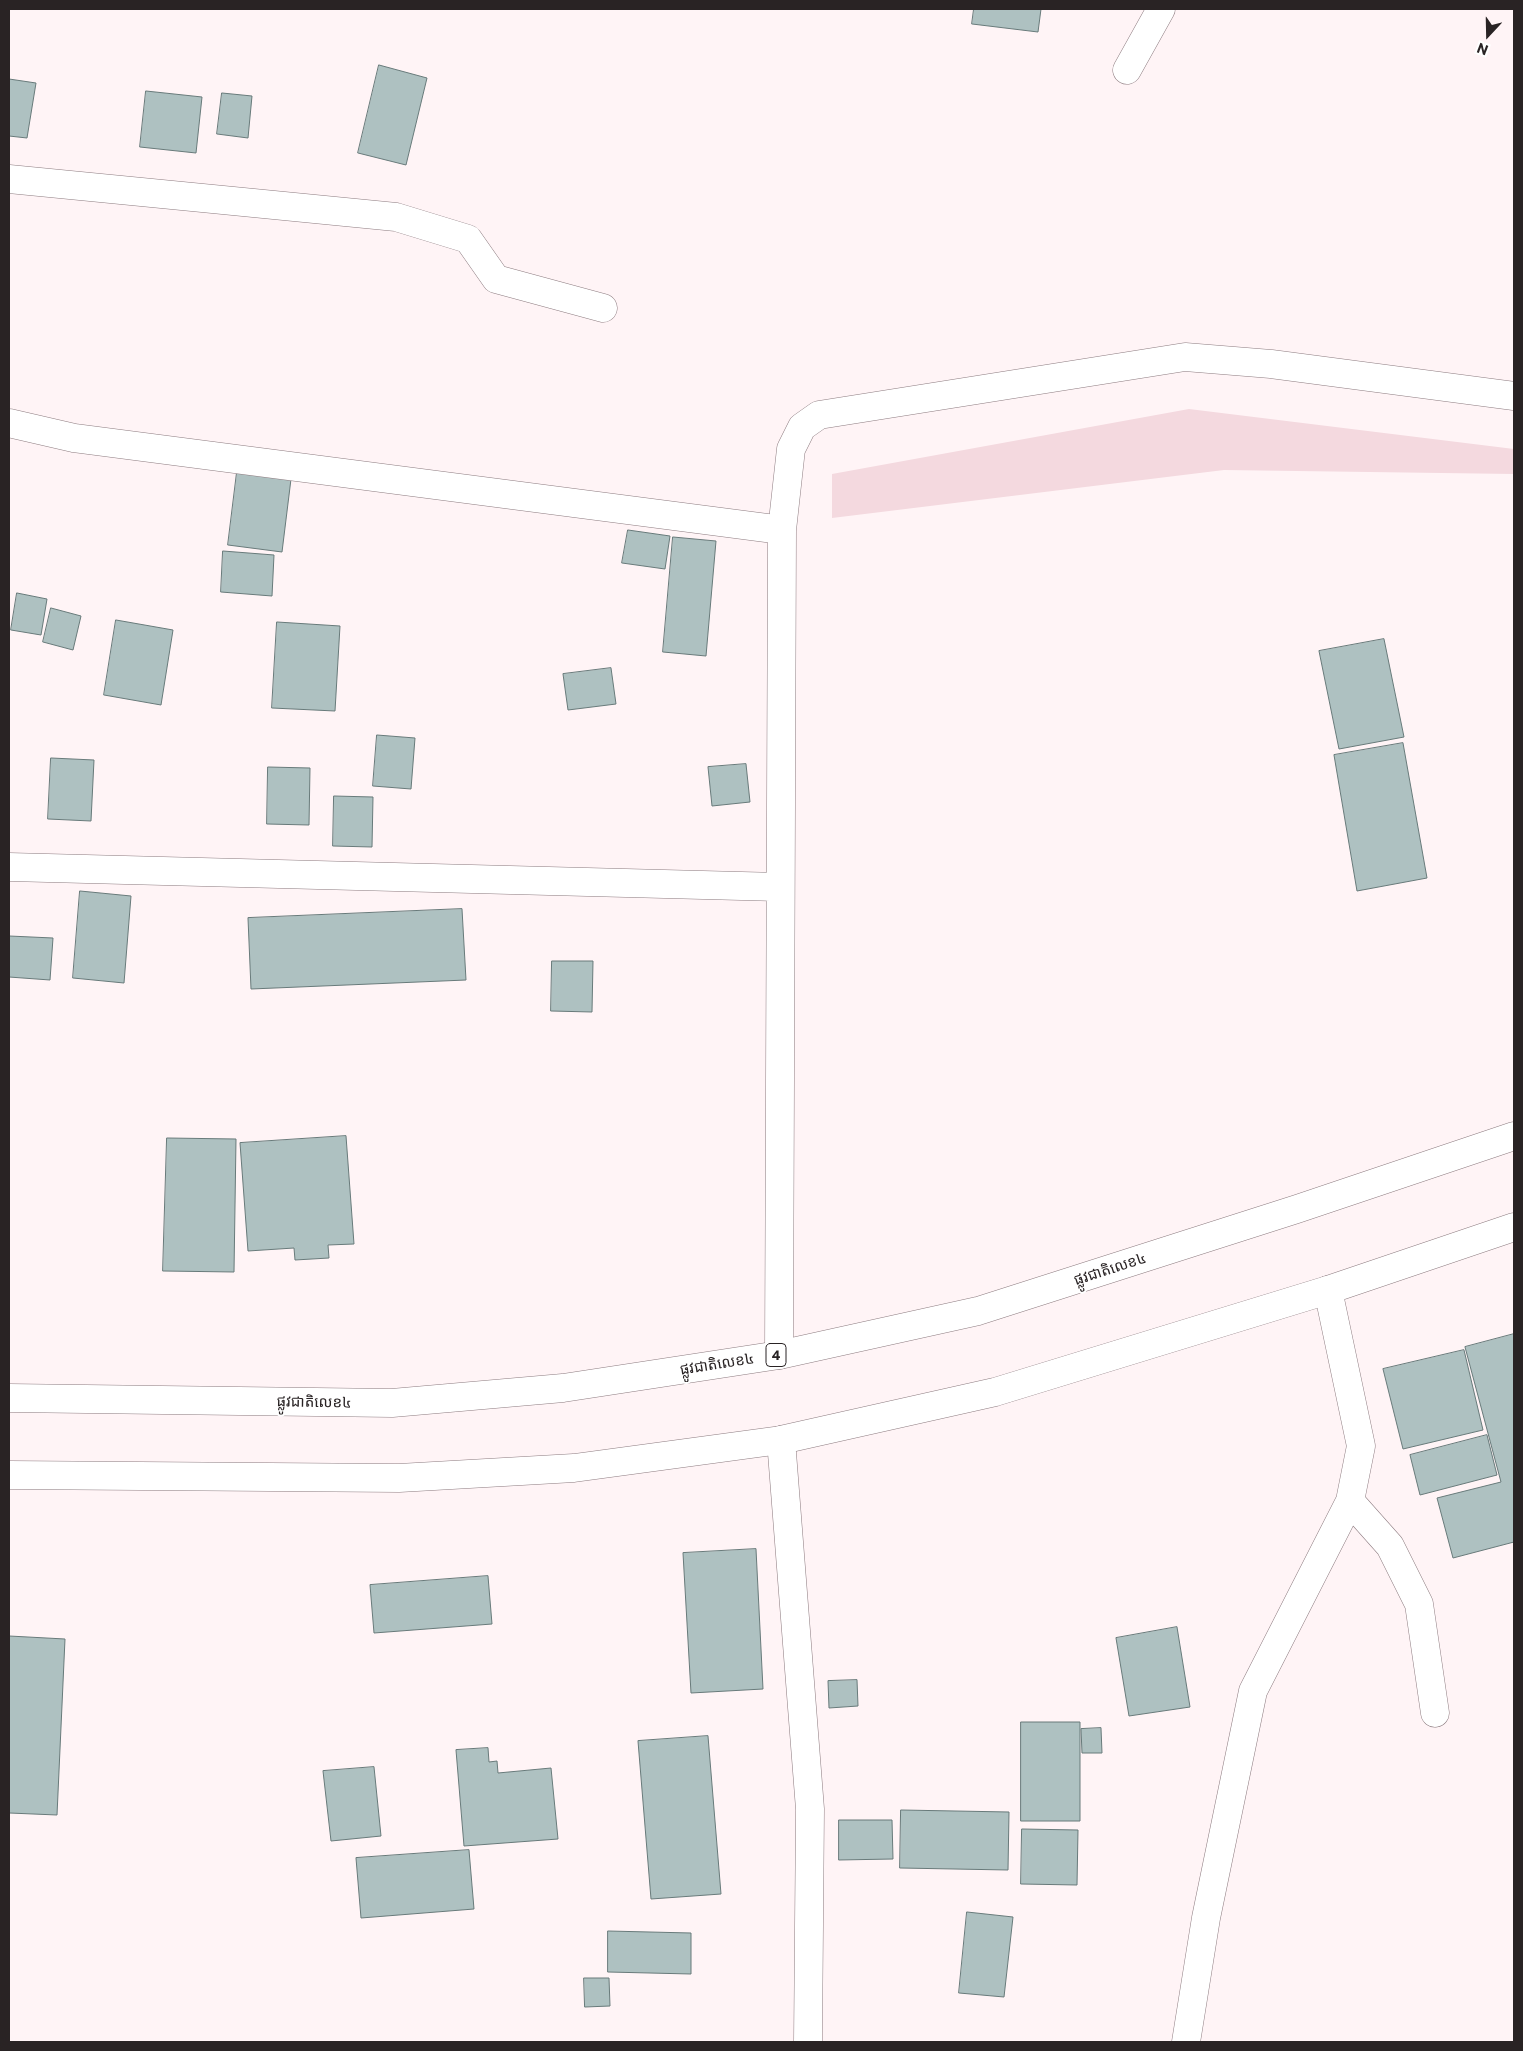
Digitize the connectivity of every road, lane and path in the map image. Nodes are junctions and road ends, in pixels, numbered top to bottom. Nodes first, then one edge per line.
1 (1161, 9) edge
2 (1127, 70) dead end
3 (9, 179) edge
4 (603, 308) dead end
5 (1514, 396) edge
6 (9, 423) edge
7 (782, 530) junction
8 (9, 867) edge
9 (780, 887) junction
10 (1514, 1136) edge
11 (1514, 1227) edge
12 (1328, 1290) junction
13 (779, 1355) junction
14 (9, 1398) edge
15 (781, 1440) junction
16 (9, 1475) edge
17 (1350, 1501) junction
18 (1435, 1713) dead end
19 (808, 2042) edge
20 (1186, 2042) edge

1 - 2 main road
3 - 4 main road
5 - 7 main road
6 - 7 main road
7 - 9 main road
8 - 9 main road
9 - 13 main road
10 - 13 main road, ផ្លូវជាតិលេខ៤ / 4
11 - 12 main road
12 - 15 main road
12 - 17 main road
13 - 14 main road, ផ្លូវជាតិលេខ៤ / 4
15 - 16 main road
15 - 19 main road
17 - 18 main road
17 - 20 main road

